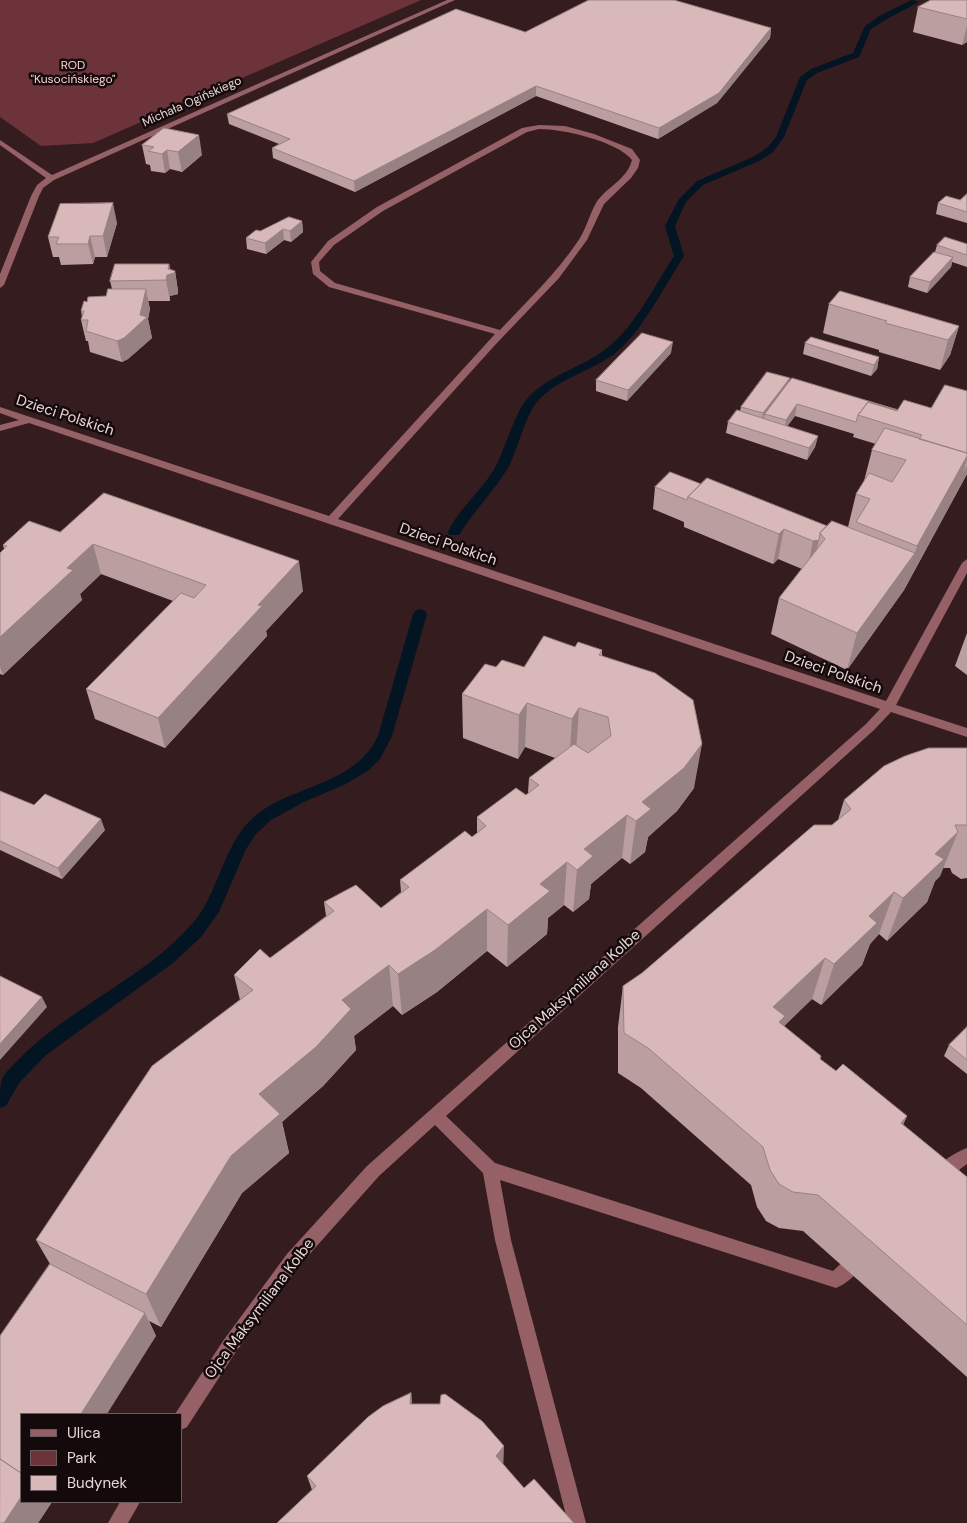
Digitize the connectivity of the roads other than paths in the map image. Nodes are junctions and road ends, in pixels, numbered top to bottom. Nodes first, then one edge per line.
1 (452, 0) edge
2 (0, 142) edge
3 (51, 178) junction
4 (0, 285) edge
5 (501, 332) junction
6 (0, 410) edge
7 (29, 420) junction
8 (0, 428) edge
9 (331, 521) junction
10 (967, 563) edge
11 (888, 708) junction
12 (967, 733) edge
13 (435, 1115) junction
14 (967, 1155) edge
15 (490, 1169) junction
16 (927, 1188) edge
17 (871, 1245) edge
18 (182, 1419) edge
19 (129, 1503) edge
20 (118, 1523) edge
21 (577, 1523) edge

1 - 3 street, Michała Ogińskiego
2 - 3 street
3 - 4 street, Michała Ogińskiego
5 - 5 street
5 - 9 street
6 - 7 street, Dzieci Polskich
7 - 8 street
7 - 9 street, Dzieci Polskich
9 - 11 street, Dzieci Polskich
10 - 11 street, Ojca Maksymiliana Kolbe
11 - 12 street, Dzieci Polskich
11 - 13 street, Ojca Maksymiliana Kolbe
13 - 15 street
13 - 18 street, Ojca Maksymiliana Kolbe
14 - 16 street
15 - 17 street
15 - 21 street
19 - 20 street

